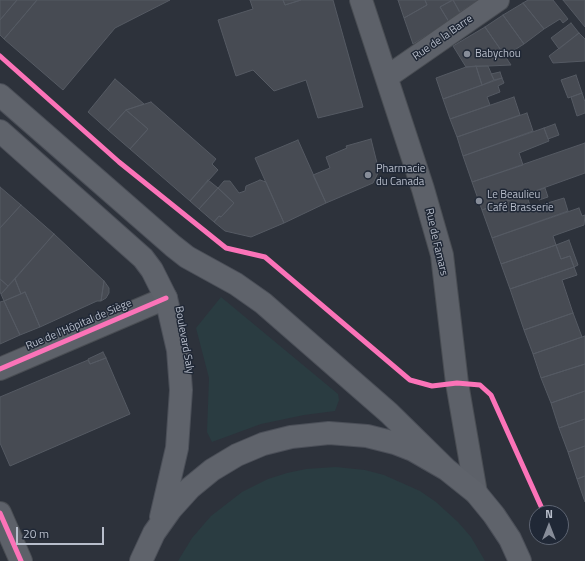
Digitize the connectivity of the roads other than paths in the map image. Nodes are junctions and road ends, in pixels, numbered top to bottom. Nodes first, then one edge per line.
1 (361, 0) edge
2 (498, 0) edge
3 (387, 77) junction
4 (0, 95) edge
5 (0, 131) edge
6 (166, 298) junction
7 (0, 369) edge
8 (446, 469) junction
9 (476, 493) junction
10 (0, 513) edge
11 (160, 525) junction
12 (523, 559) edge
13 (21, 561) edge
14 (141, 561) edge

1 - 3 street, Rue de Famars
2 - 3 street, Rue de la Barre
3 - 9 street, Rue de Famars
4 - 8 main road
5 - 6 main road, Boulevard Saly
6 - 7 street, Rue de l'Hôpital de Siège
6 - 11 main road, Boulevard Saly
8 - 9 main road
8 - 11 main road
9 - 12 main road
10 - 13 street
11 - 14 main road

